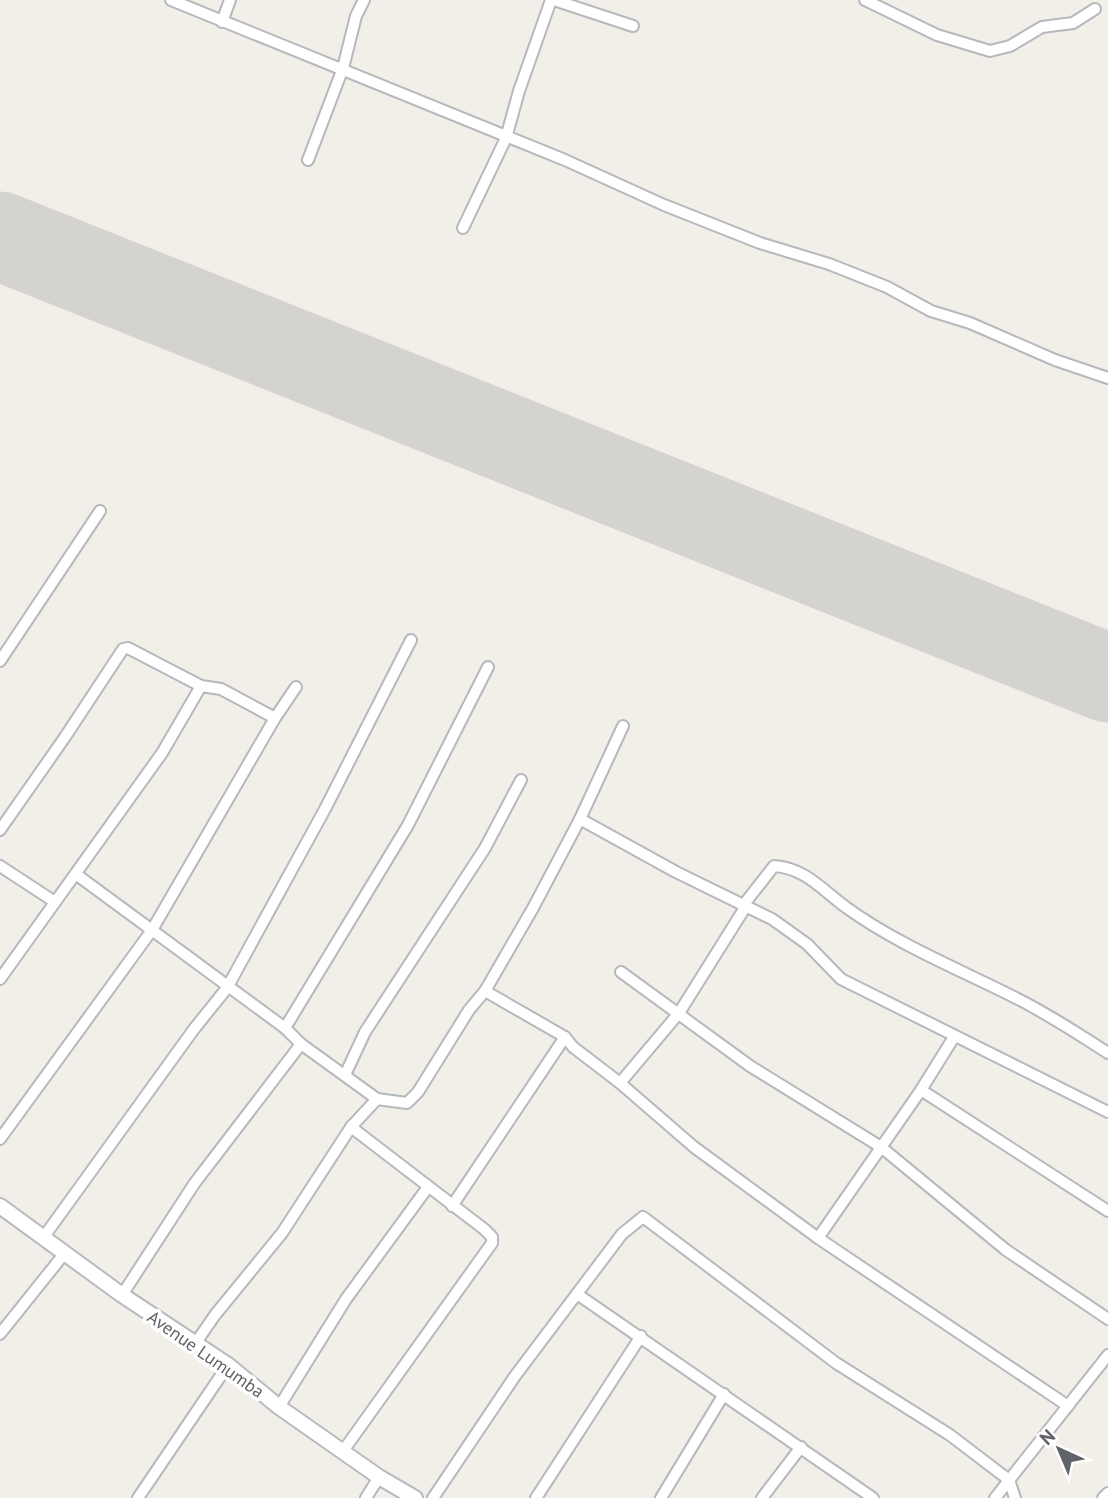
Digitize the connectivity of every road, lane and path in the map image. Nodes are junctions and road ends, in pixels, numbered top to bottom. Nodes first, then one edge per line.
1 (171, 0) edge
2 (230, 0) edge
3 (364, 0) edge
4 (553, 0) edge
5 (865, 0) edge
6 (1095, 9) dead end
7 (222, 22) junction
8 (633, 26) dead end
9 (343, 68) junction
10 (506, 138) junction
11 (308, 160) dead end
12 (464, 228) dead end
13 (1108, 378) edge
14 (100, 511) dead end
15 (411, 640) dead end
16 (0, 661) edge
17 (488, 667) dead end
18 (201, 686) junction
19 (296, 687) dead end
20 (275, 718) junction
21 (623, 726) dead end
22 (520, 780) dead end
23 (580, 819) junction
24 (0, 830) edge
25 (0, 866) edge
26 (77, 875) junction
27 (55, 902) junction
28 (746, 906) junction
29 (152, 930) junction
30 (621, 972) dead end
31 (0, 979) edge
32 (228, 988) junction
33 (485, 991) junction
34 (679, 1013) junction
35 (285, 1028) junction
36 (565, 1037) junction
37 (954, 1037) junction
38 (301, 1045) junction
39 (1108, 1053) edge
40 (345, 1075) junction
41 (620, 1083) junction
42 (921, 1090) junction
43 (377, 1099) junction
44 (1108, 1112) edge
45 (351, 1127) junction
46 (0, 1139) edge
47 (880, 1147) junction
48 (428, 1187) junction
49 (0, 1206) edge
50 (452, 1206) junction
51 (1108, 1211) edge
52 (43, 1238) junction
53 (818, 1238) junction
54 (64, 1254) junction
55 (577, 1294) junction
56 (122, 1296) junction
57 (1108, 1319) edge
58 (0, 1334) edge
59 (641, 1336) junction
60 (195, 1344) junction
61 (1108, 1355) edge
62 (228, 1365) junction
63 (724, 1394) junction
64 (1068, 1406) junction
65 (279, 1407) junction
66 (801, 1447) junction
67 (343, 1451) junction
68 (379, 1477) junction
69 (1009, 1480) junction
70 (1108, 1493) edge
71 (138, 1498) edge
72 (366, 1498) edge
73 (415, 1498) edge
74 (433, 1498) edge
75 (536, 1498) edge
76 (661, 1498) edge
77 (762, 1498) edge
78 (873, 1498) edge
79 (995, 1498) edge
80 (1014, 1498) edge
81 (1103, 1498) edge

1 - 7 street
2 - 7 street
3 - 9 street
4 - 8 street
4 - 10 street
5 - 6 street
7 - 9 street
9 - 10 street
9 - 11 street
10 - 12 street
10 - 13 street
14 - 16 street
15 - 32 street
17 - 35 street
18 - 20 street
18 - 24 street
18 - 26 street
19 - 20 street
20 - 29 street
21 - 23 street
22 - 40 street
23 - 28 street
23 - 33 street
25 - 27 street
26 - 27 street
26 - 29 street
27 - 31 street
28 - 34 street
28 - 37 street
28 - 39 street
29 - 32 street
29 - 46 street
30 - 34 street
32 - 35 street
32 - 52 street
33 - 36 street
33 - 43 street
34 - 41 street
34 - 47 street
35 - 38 street
36 - 41 street
36 - 50 street
37 - 42 street
37 - 44 street
38 - 40 street
38 - 56 street
40 - 43 street
41 - 53 street
42 - 47 street
42 - 51 street
43 - 45 street
45 - 48 street
45 - 60 street
47 - 53 street
47 - 57 street
48 - 50 street
48 - 65 street
49 - 52 main road, Avenue Lumumba
50 - 67 street
52 - 54 main road, Avenue Lumumba
53 - 64 street
54 - 56 main road, Avenue Lumumba
54 - 58 street
55 - 59 street
55 - 69 street
55 - 74 street
56 - 60 main road, Avenue Lumumba
59 - 63 street
59 - 75 street
60 - 62 main road, Avenue Lumumba
61 - 64 street
62 - 65 main road, Avenue Lumumba
62 - 71 street
63 - 66 street
63 - 76 street
64 - 69 street
65 - 67 main road, Avenue Lumumba
66 - 77 street
66 - 78 street
67 - 68 main road, Avenue Lumumba
68 - 72 street
68 - 73 main road, Avenue Lumumba
69 - 79 street
69 - 80 street
70 - 81 street

